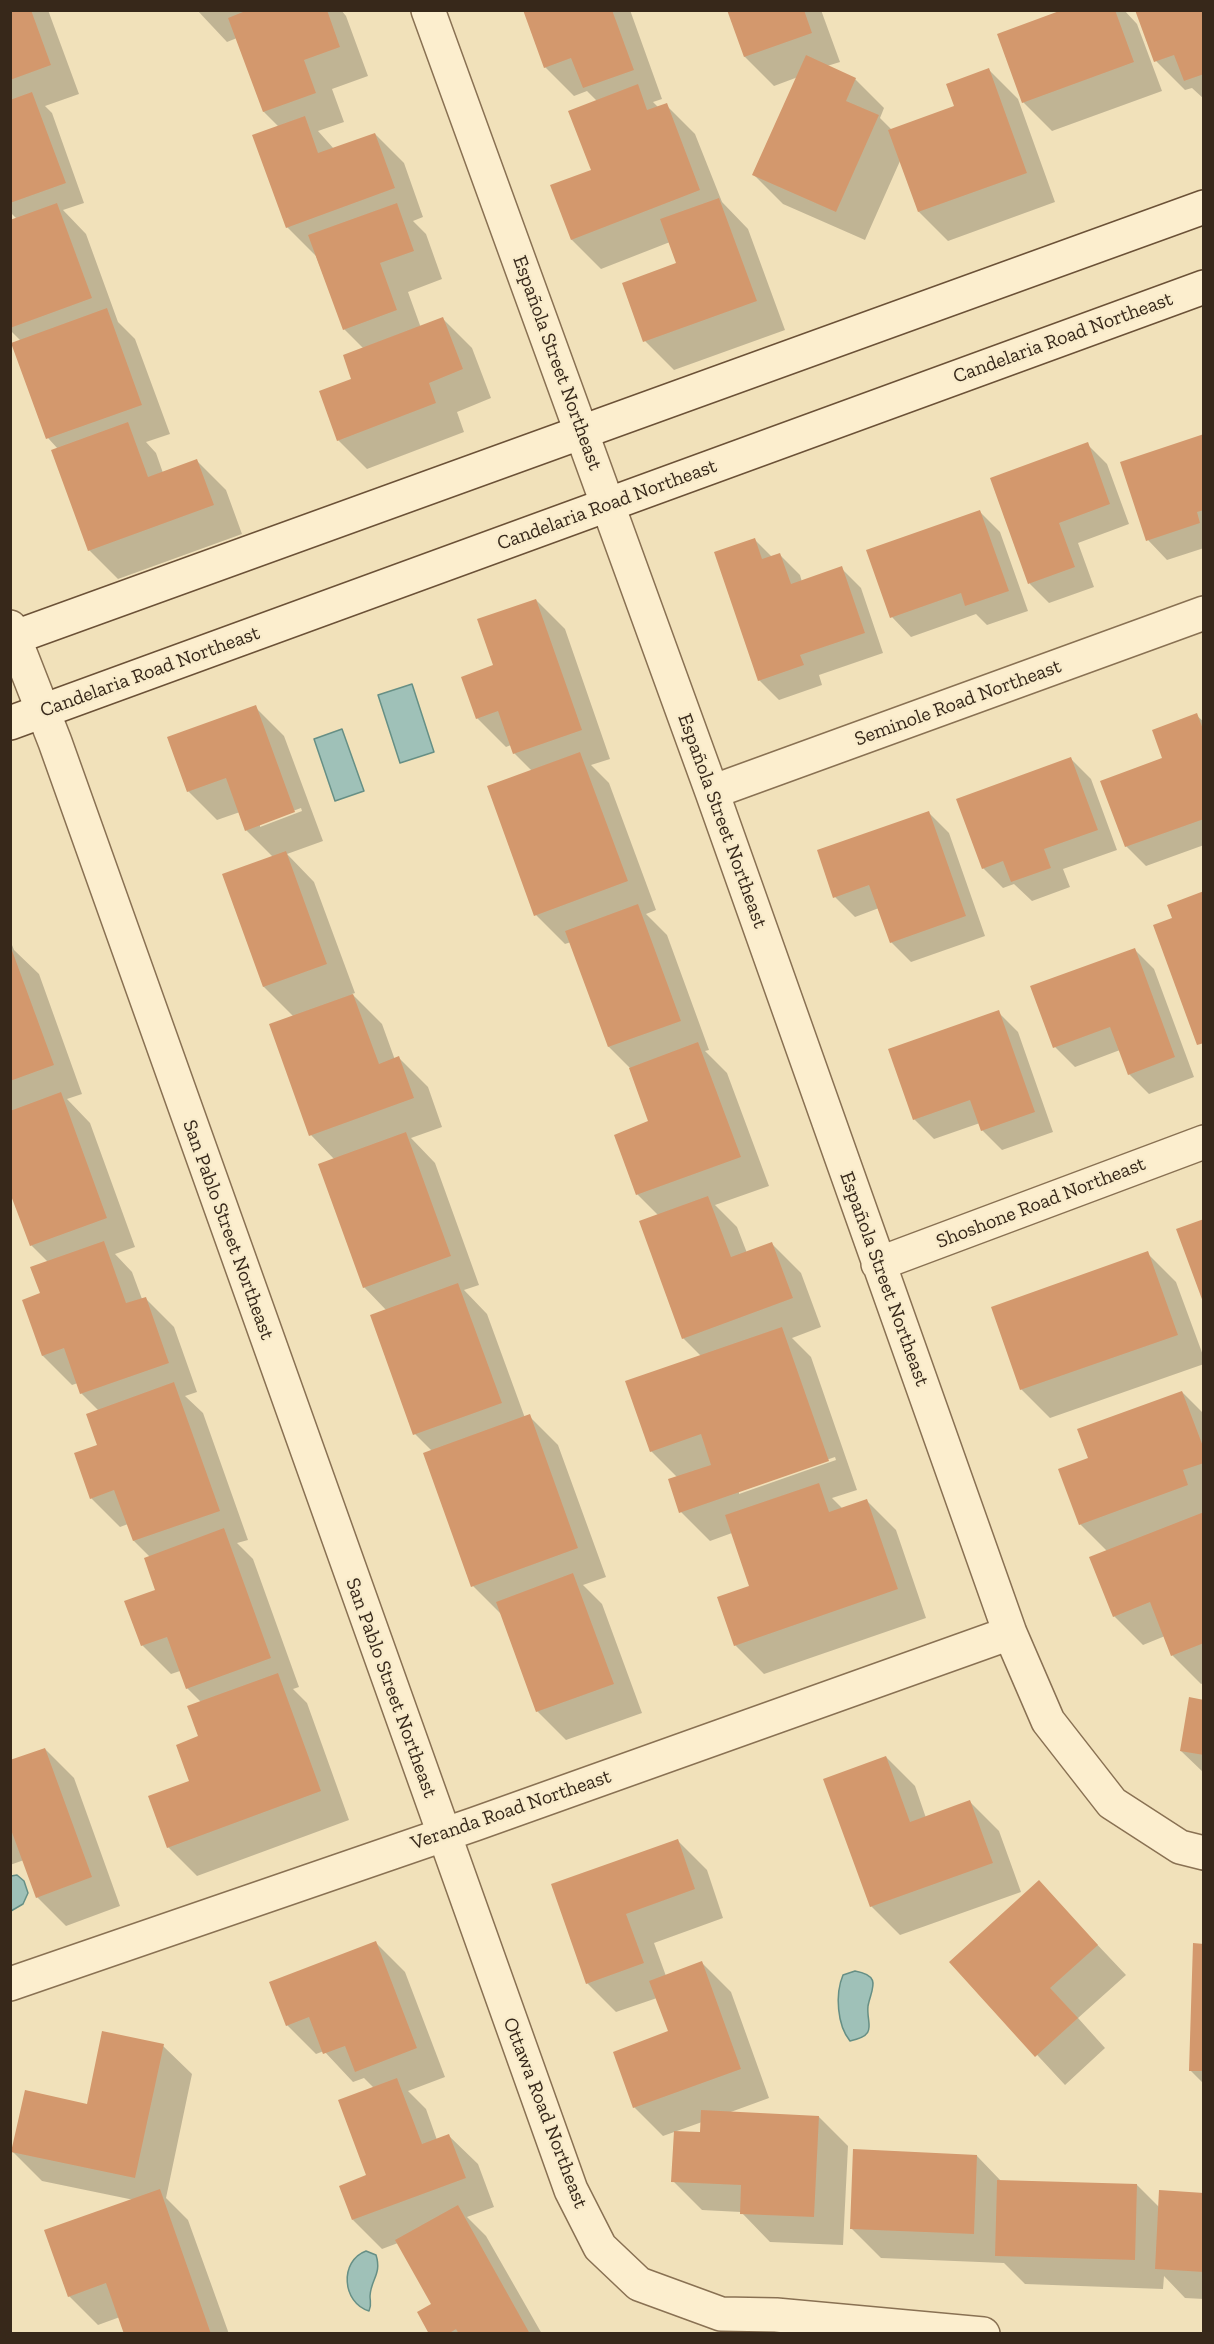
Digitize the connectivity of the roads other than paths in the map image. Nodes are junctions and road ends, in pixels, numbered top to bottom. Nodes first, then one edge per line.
1 (428, 10) edge
2 (1203, 207) edge
3 (1203, 287) edge
4 (583, 432) junction
5 (608, 504) junction
6 (1203, 614) edge
7 (12, 635) edge
8 (44, 711) junction
9 (10, 723) edge
10 (712, 792) junction
11 (1203, 1142) edge
12 (878, 1264) junction
13 (1010, 1633) junction
14 (443, 1835) junction
15 (1203, 1853) edge
16 (10, 1984) edge
17 (983, 2334) edge

1 - 4 street, Española Street Northeast
2 - 4 street
3 - 5 street, Candelaria Road Northeast
4 - 5 street, Española Street Northeast
4 - 7 street
5 - 8 street, Candelaria Road Northeast
5 - 10 street, Española Street Northeast
6 - 10 street, Seminole Road Northeast
7 - 8 street, San Pablo Street Northeast
8 - 9 street, Candelaria Road Northeast
8 - 14 street, San Pablo Street Northeast
10 - 12 street, Española Street Northeast
11 - 12 street, Shoshone Road Northeast
12 - 13 street, Española Street Northeast
13 - 14 street, Veranda Road Northeast
13 - 15 street, Española Street Northeast
14 - 16 street, Veranda Road Northeast
14 - 17 street, Ottawa Road Northeast

